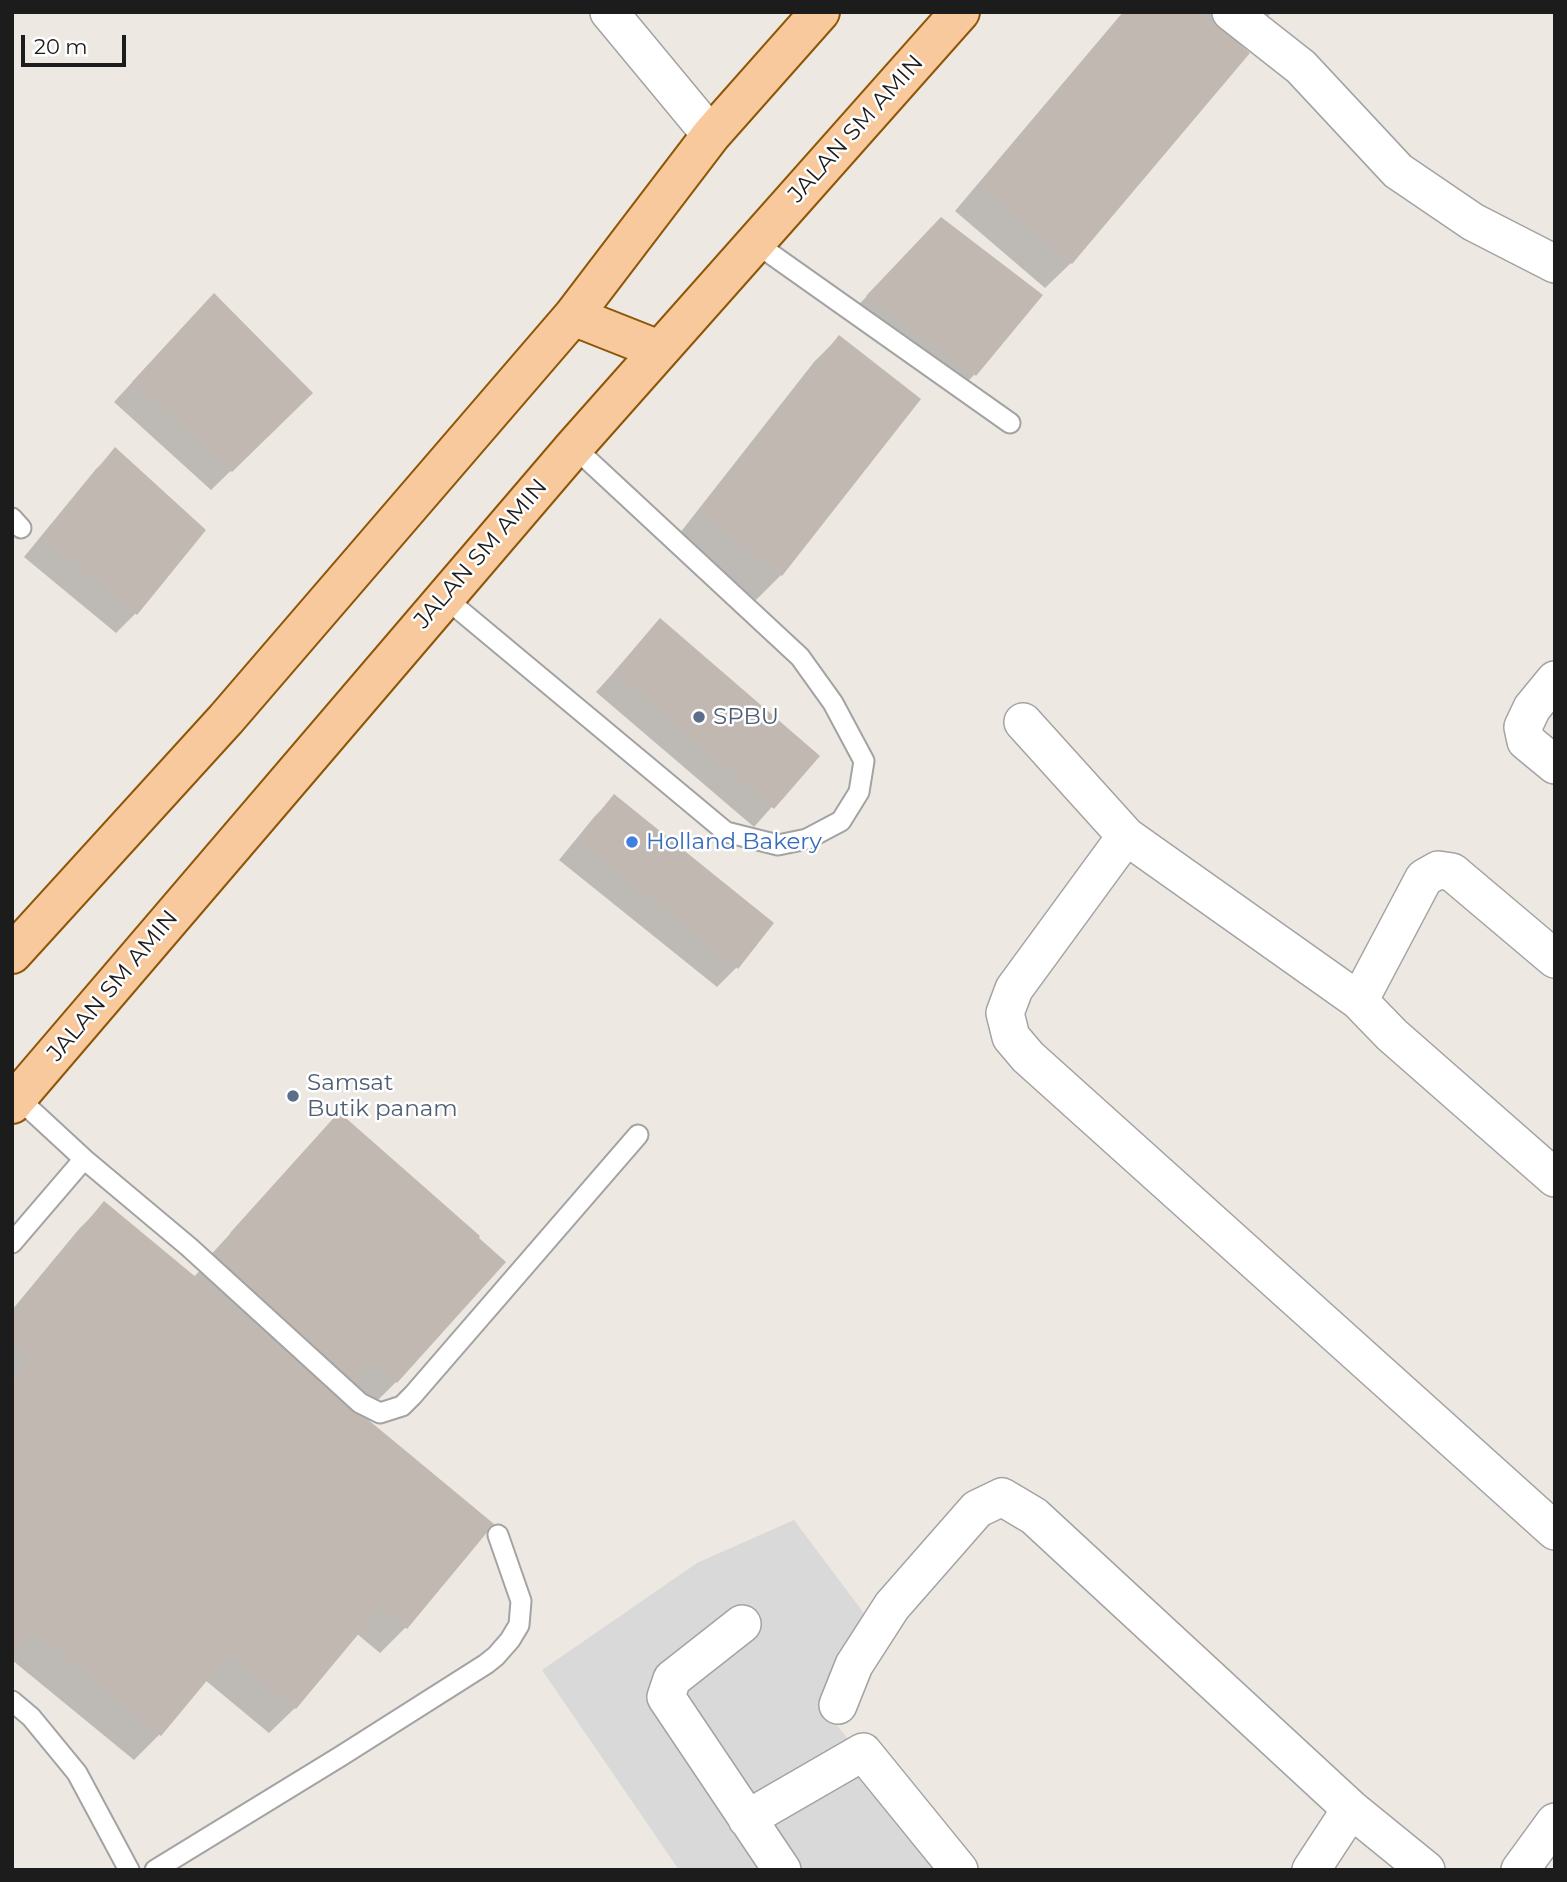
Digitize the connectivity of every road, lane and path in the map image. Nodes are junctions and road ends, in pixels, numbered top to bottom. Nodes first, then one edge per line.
1 (609, 12) edge
2 (820, 12) edge
3 (960, 12) edge
4 (1231, 12) edge
5 (711, 135) junction
6 (754, 243) junction
7 (1555, 264) edge
8 (573, 316) junction
9 (659, 350) junction
10 (1010, 423) dead end
11 (574, 447) junction
12 (444, 597) junction
13 (1555, 680) edge
14 (1023, 722) dead end
15 (1555, 765) edge
16 (1126, 836) junction
17 (12, 954) edge
18 (1555, 959) edge
19 (1359, 1002) junction
20 (15, 1101) edge
21 (638, 1135) dead end
22 (85, 1159) junction
23 (1555, 1178) edge
24 (12, 1243) edge
25 (1555, 1531) edge
26 (498, 1535) dead end
27 (742, 1623) dead end
28 (12, 1701) edge
29 (838, 1705) dead end
30 (1351, 1809) junction
31 (747, 1819) junction
32 (1555, 1822) edge
33 (129, 1870) edge
34 (155, 1870) edge
35 (782, 1870) edge
36 (959, 1870) edge
37 (1311, 1870) edge
38 (1426, 1870) edge
39 (1520, 1870) edge

1 - 5 street
2 - 5 main road
3 - 6 main road, JALAN SM AMIN
4 - 7 street
5 - 8 main road
6 - 9 main road, JALAN SM AMIN
6 - 10 lane
8 - 9 main road
8 - 17 main road
9 - 11 main road, JALAN SM AMIN
11 - 12 main road, JALAN SM AMIN
11 - 12 lane
12 - 20 main road, JALAN SM AMIN
13 - 15 street
14 - 16 street
16 - 19 street
16 - 25 street
18 - 19 street
19 - 23 street
20 - 22 lane
21 - 22 lane
22 - 24 lane
26 - 34 lane
27 - 31 street
28 - 33 lane
29 - 30 street
30 - 37 street
30 - 38 street
31 - 35 street
31 - 36 street
32 - 39 street

